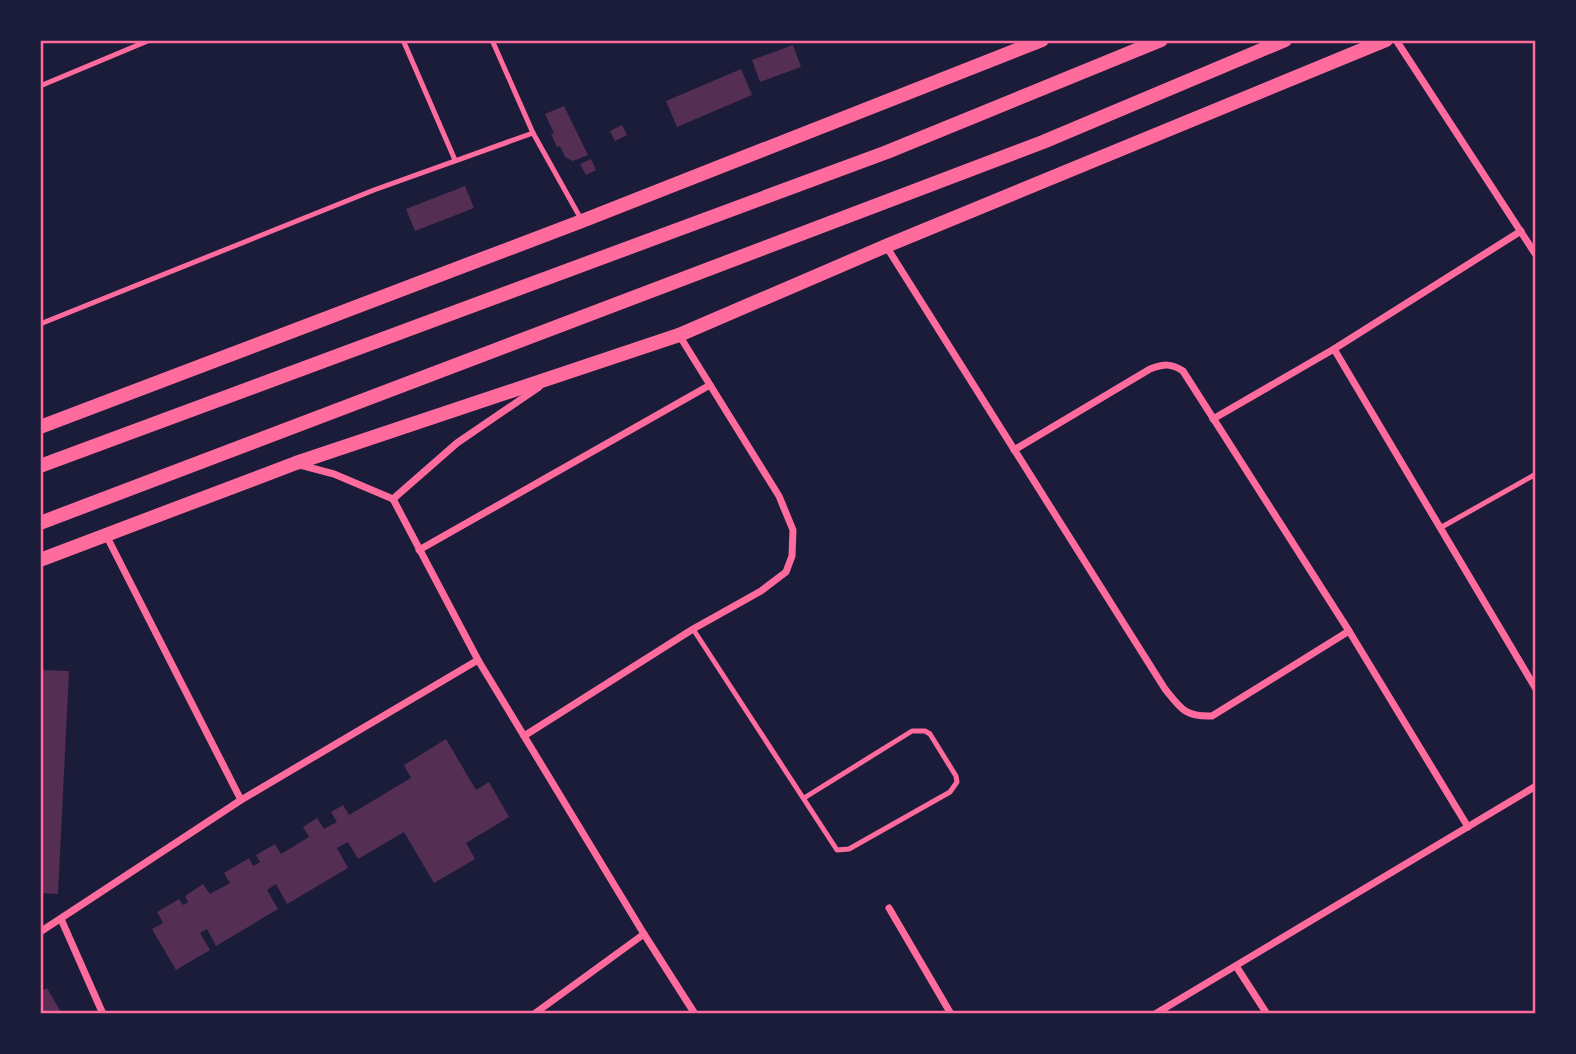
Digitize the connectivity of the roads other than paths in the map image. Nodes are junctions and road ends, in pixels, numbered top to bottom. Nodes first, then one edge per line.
1 (150, 40) edge
2 (402, 40) edge
3 (492, 40) edge
4 (1042, 40) edge
5 (1161, 40) edge
6 (1284, 40) edge
7 (1386, 40) edge
8 (1396, 40) edge
9 (40, 86) edge
10 (533, 133) junction
11 (454, 160) junction
12 (582, 220) junction
13 (1521, 231) junction
14 (886, 246) junction
15 (1536, 255) edge
16 (40, 324) edge
17 (679, 335) junction
18 (1334, 349) junction
19 (552, 378) junction
20 (710, 385) junction
21 (1213, 419) junction
22 (40, 427) edge
23 (1014, 450) junction
24 (296, 463) junction
25 (40, 466) edge
26 (1536, 474) edge
27 (393, 499) junction
28 (40, 523) edge
29 (1440, 528) junction
30 (106, 535) junction
31 (419, 550) junction
32 (40, 560) edge
33 (694, 629) junction
34 (1349, 631) junction
35 (478, 660) junction
36 (1536, 689) edge
37 (524, 736) junction
38 (1536, 786) edge
39 (804, 799) junction
40 (241, 800) junction
41 (1468, 827) junction
42 (889, 908) dead end
43 (61, 919) junction
44 (40, 932) edge
45 (644, 934) junction
46 (1236, 965) junction
47 (103, 1014) edge
48 (534, 1014) edge
49 (695, 1014) edge
50 (951, 1014) edge
51 (1155, 1014) edge
52 (1267, 1014) edge

1 - 9 lane
2 - 11 lane
3 - 10 lane
4 - 12 main road
5 - 25 main road
6 - 28 main road
7 - 14 main road
8 - 13 street
10 - 11 lane
10 - 12 lane
11 - 16 lane
12 - 22 main road
13 - 15 street
13 - 18 street
14 - 17 main road
14 - 23 street
17 - 19 main road
17 - 20 street
18 - 21 street
18 - 29 street
19 - 24 main road
19 - 27 street
20 - 31 street
20 - 33 street
21 - 23 street
21 - 34 street
23 - 34 street
24 - 27 street
24 - 30 main road
26 - 29 lane
27 - 31 street
29 - 36 street
30 - 32 main road
30 - 40 street
31 - 35 street
33 - 37 street
33 - 39 lane
34 - 41 street
35 - 37 street
35 - 40 street
37 - 45 street
38 - 41 street
39 - 39 lane
40 - 43 street
41 - 46 street
42 - 50 street
43 - 44 street
43 - 47 street
45 - 48 street
45 - 49 street
46 - 51 street
46 - 52 street

